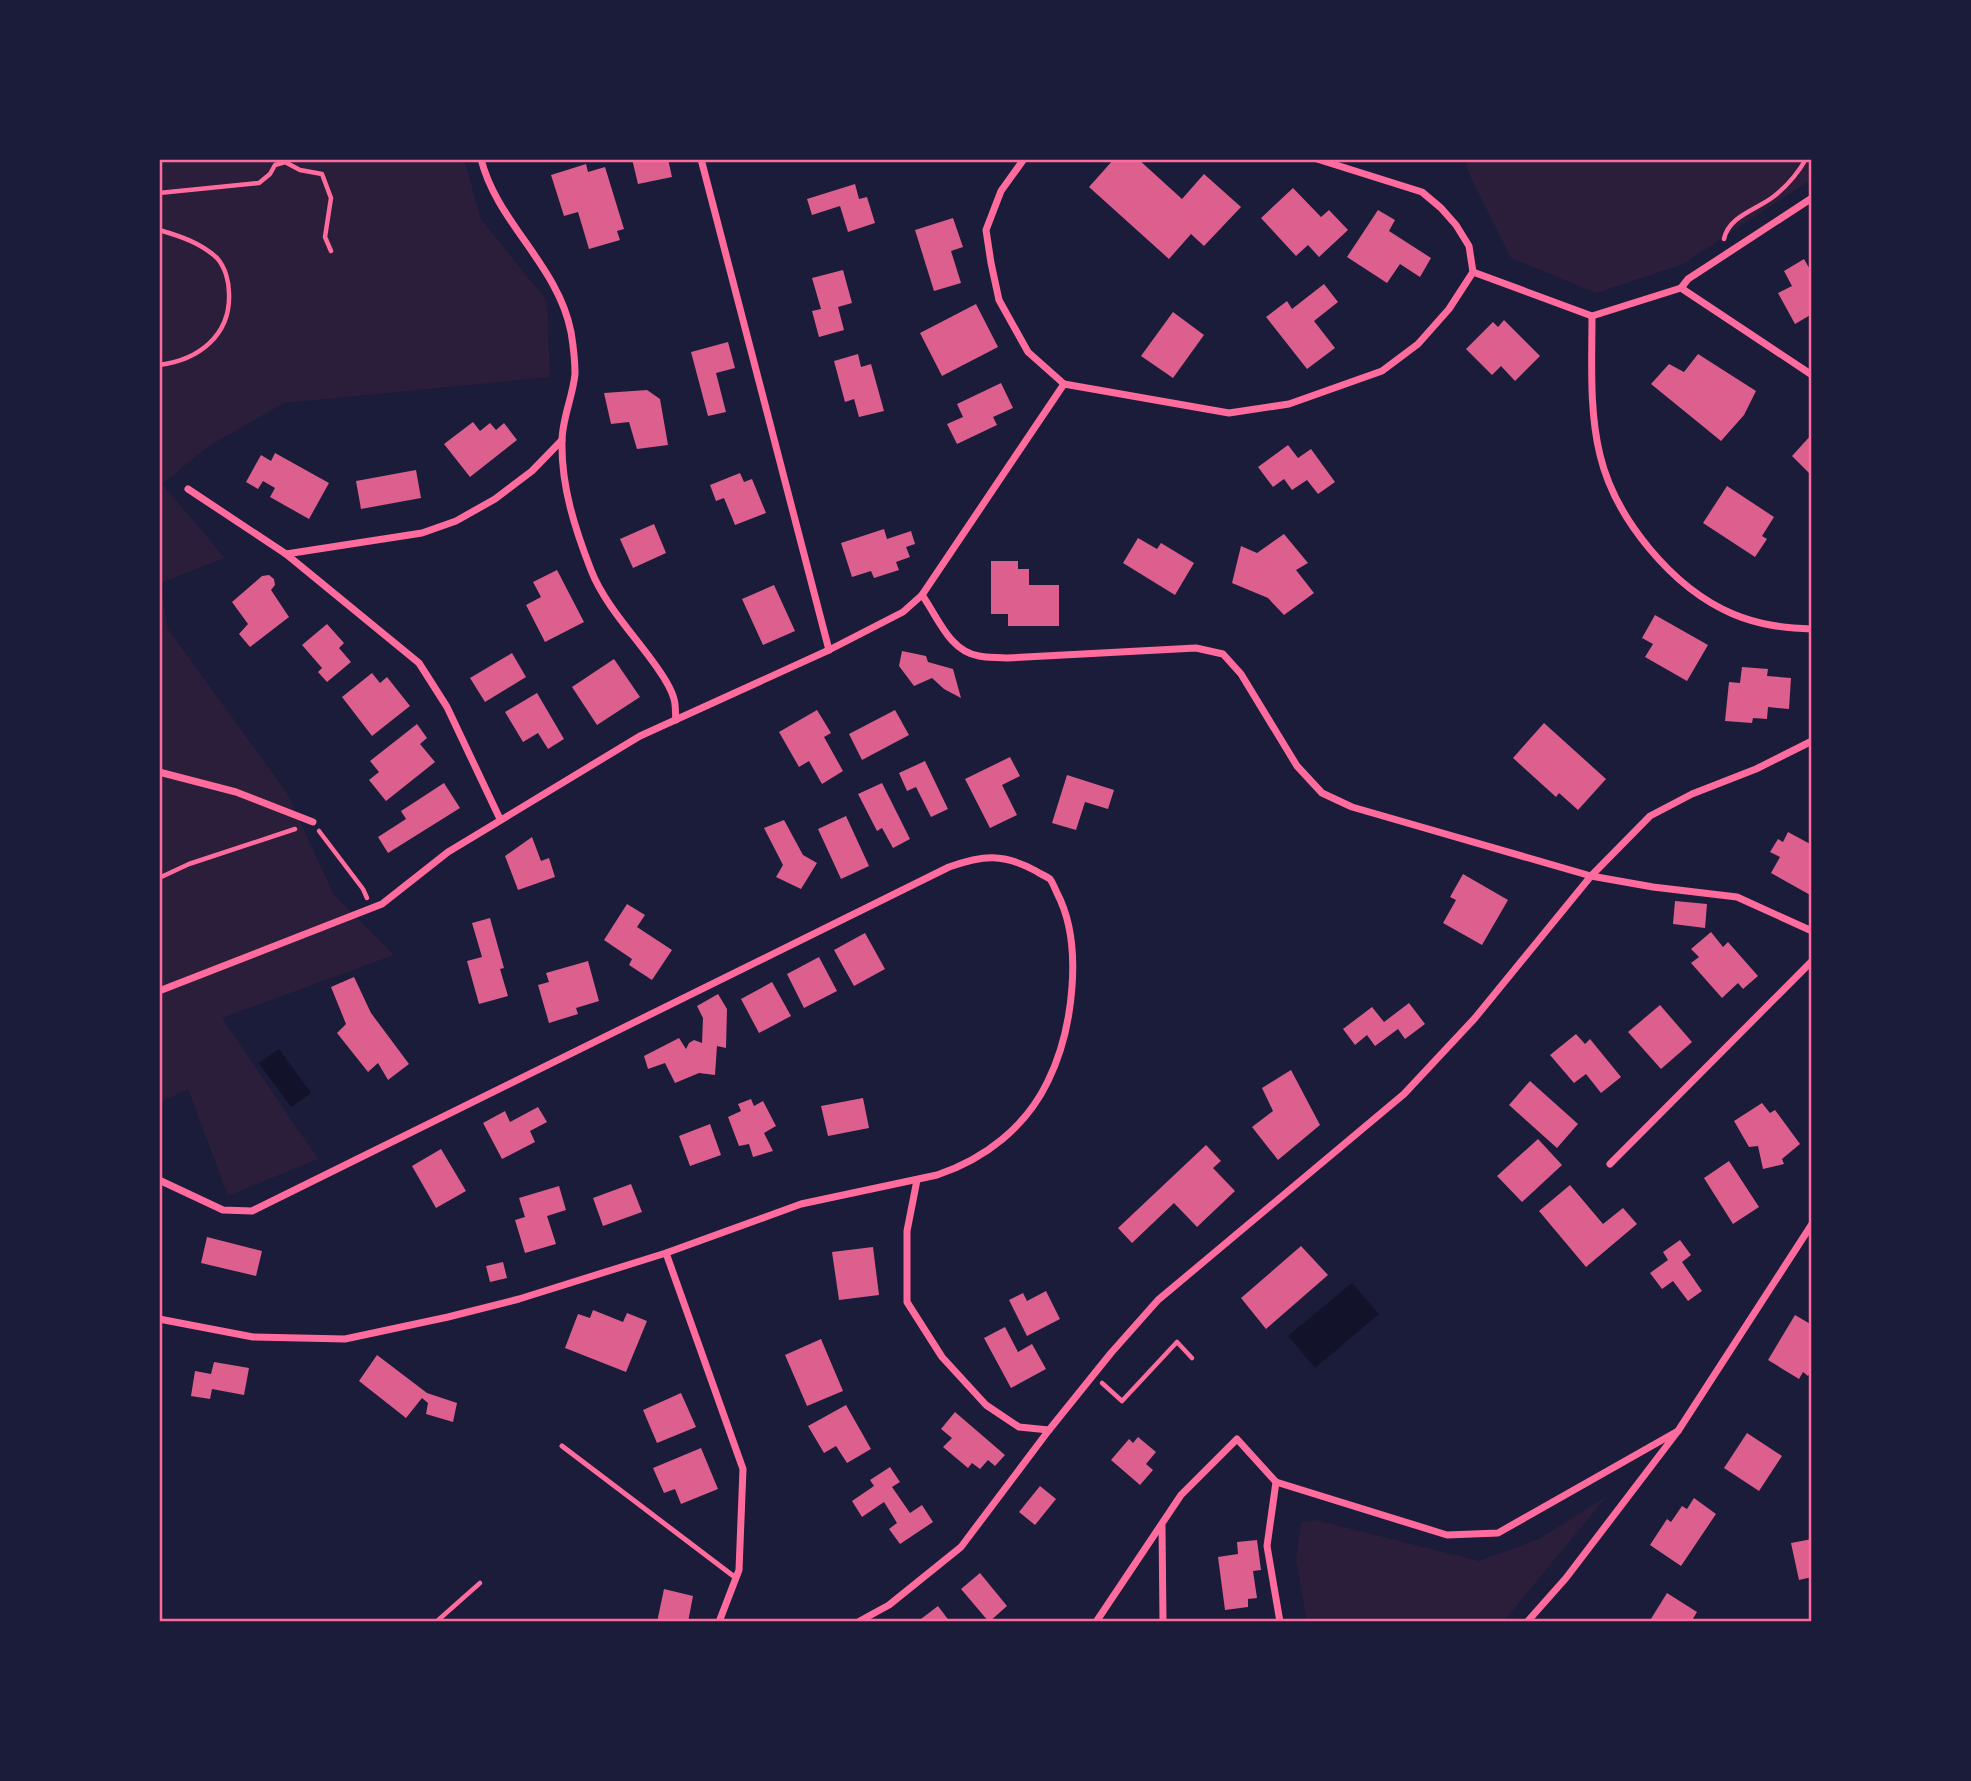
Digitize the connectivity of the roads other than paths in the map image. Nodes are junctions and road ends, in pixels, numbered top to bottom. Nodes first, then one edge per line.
1 (481, 159) edge
2 (701, 159) edge
3 (1024, 159) edge
4 (1317, 159) edge
5 (1812, 198) edge
6 (1473, 272) junction
7 (1681, 288) junction
8 (1592, 316) junction
9 (1812, 374) edge
10 (1064, 384) junction
11 (562, 440) junction
12 (188, 489) dead end
13 (286, 554) junction
14 (922, 595) junction
15 (1812, 629) edge
16 (830, 650) junction
17 (676, 720) junction
18 (1812, 741) edge
19 (159, 772) edge
20 (500, 819) junction
21 (313, 822) road end
22 (1591, 876) junction
23 (1812, 931) edge
24 (1812, 961) edge
25 (159, 991) edge
26 (1610, 1164) dead end
27 (159, 1180) edge
28 (917, 1180) junction
29 (1812, 1224) edge
30 (666, 1253) junction
31 (159, 1319) edge
32 (1049, 1430) junction
33 (1678, 1431) junction
34 (562, 1446) dead end
35 (1276, 1482) junction
36 (1162, 1525) junction
37 (736, 1578) junction
38 (719, 1622) edge
39 (858, 1622) edge
40 (1096, 1622) edge
41 (1163, 1622) edge
42 (1280, 1622) edge
43 (1527, 1622) edge

1 - 11 street
2 - 16 street
3 - 10 street
4 - 6 street
5 - 7 street
6 - 8 street
6 - 10 street
7 - 8 street
7 - 9 street
8 - 15 street
10 - 14 street
11 - 13 street
11 - 17 street
12 - 13 street
13 - 20 street
14 - 16 street
14 - 22 street
16 - 17 street
17 - 20 street
18 - 22 street
19 - 21 street
20 - 25 street
22 - 23 street
22 - 32 street
24 - 26 street
27 - 28 street
28 - 30 street
28 - 32 street
29 - 33 street
30 - 31 street
30 - 37 street
32 - 39 street
33 - 35 street
33 - 43 street
34 - 37 lane
35 - 36 street
35 - 42 street
36 - 40 street
36 - 41 street
37 - 38 street

